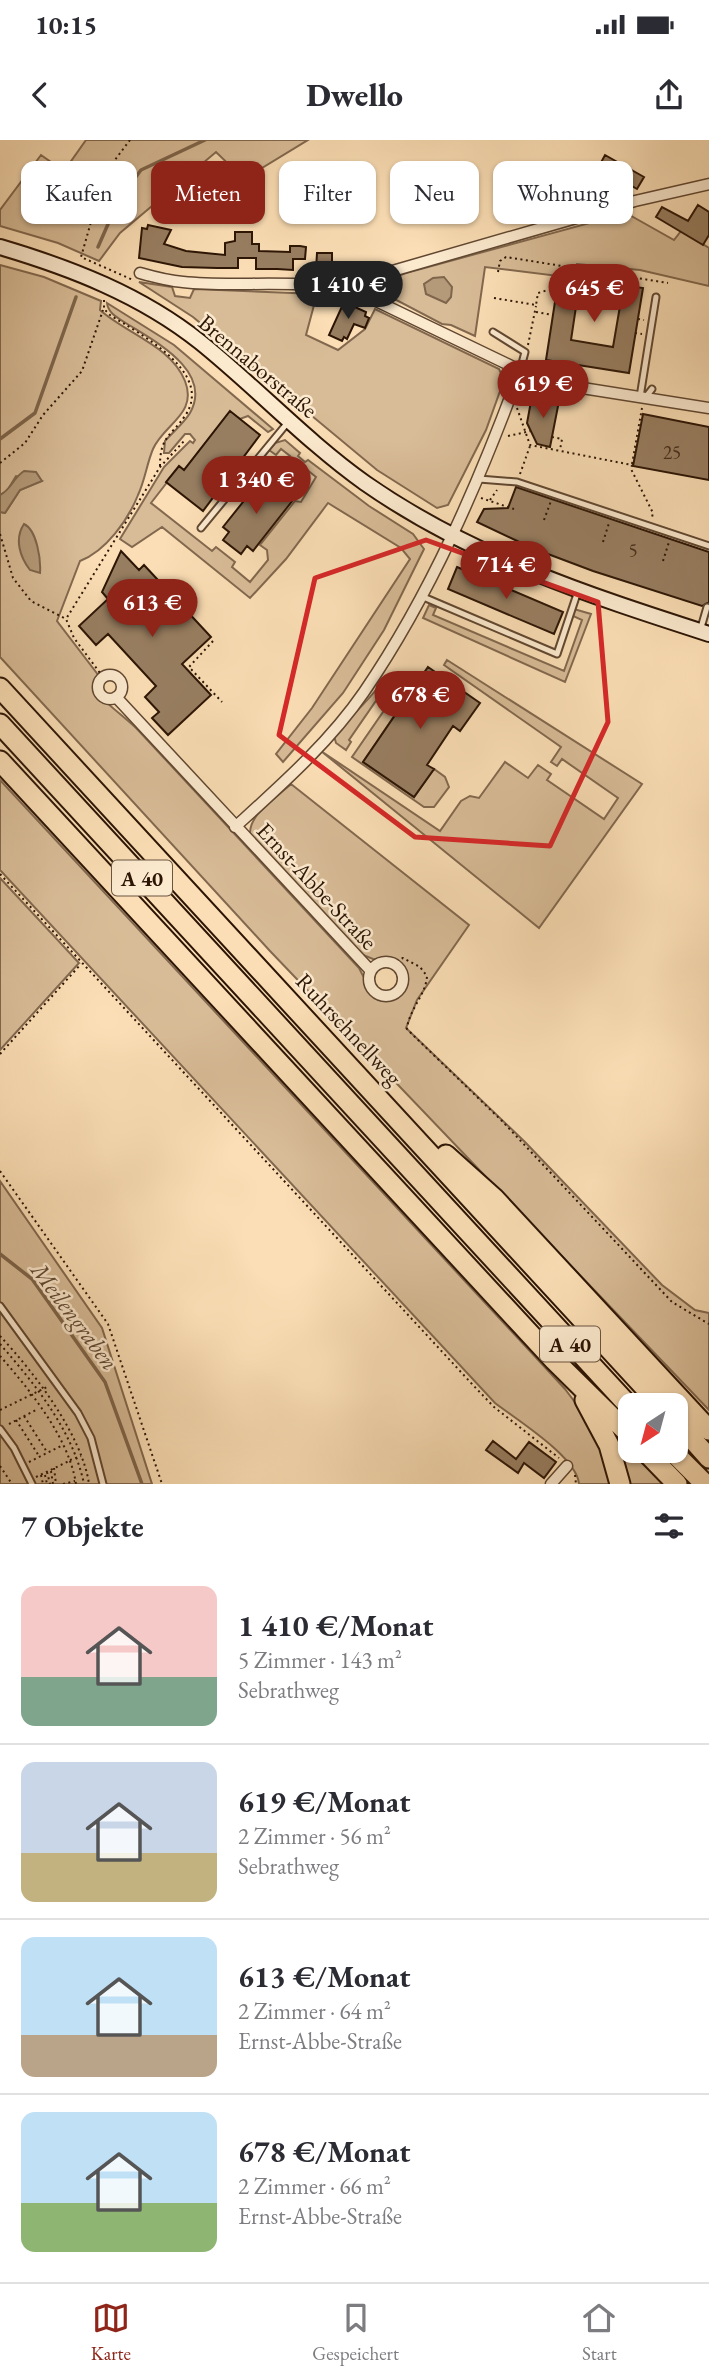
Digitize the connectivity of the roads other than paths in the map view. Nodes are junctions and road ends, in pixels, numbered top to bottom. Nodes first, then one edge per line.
1 (709, 184) edge
2 (0, 247) edge
3 (141, 273) dead end
4 (656, 297) dead end
5 (372, 299) junction
6 (493, 332) dead end
7 (520, 371) junction
8 (652, 389) dead end
9 (643, 398) junction
10 (709, 408) edge
11 (289, 421) junction
12 (479, 479) junction
13 (201, 528) dead end
14 (451, 536) junction
15 (709, 546) edge
16 (578, 592) junction
17 (421, 596) junction
18 (707, 607) dead end
19 (704, 632) edge
20 (0, 688) edge
21 (116, 697) junction
22 (0, 724) edge
23 (0, 761) edge
24 (235, 827) junction
25 (371, 971) junction
26 (395, 1115) junction
27 (0, 1306) edge
28 (554, 1360) junction
29 (651, 1393) edge
30 (675, 1393) edge
31 (618, 1394) edge
32 (688, 1405) edge
33 (688, 1407) edge
34 (709, 1422) edge
35 (618, 1423) edge
36 (0, 1429) edge
37 (709, 1430) edge
38 (688, 1434) edge
39 (709, 1458) edge
40 (657, 1463) edge
41 (684, 1463) edge
42 (567, 1466) road end
43 (32, 1482) edge
44 (103, 1484) edge
45 (551, 1484) edge
46 (620, 1484) edge
47 (677, 1484) edge
48 (705, 1484) edge

1 - 5 street
2 - 11 main road, Brennaborstraße
3 - 5 street
4 - 9 lane
5 - 7 street
6 - 7 lane
7 - 9 street
7 - 12 street, Ernst-Abbe-Straße
8 - 9 lane
9 - 10 street
11 - 13 lane
11 - 14 main road, Brennaborstraße
12 - 14 street, Ernst-Abbe-Straße
12 - 15 lane
14 - 16 main road, Brennaborstraße
14 - 17 street, Ernst-Abbe-Straße
16 - 17 lane
16 - 19 main road, Brennaborstraße
17 - 24 street, Ernst-Abbe-Straße
18 - 19 lane
20 - 26 highway, Ruhrschnellweg / A 40
21 - 21 street, Ernst-Abbe-Straße
21 - 24 street, Ernst-Abbe-Straße
22 - 31 highway, A 40
23 - 28 highway
24 - 25 street, Ernst-Abbe-Straße
25 - 25 street, Ernst-Abbe-Straße
26 - 29 highway, Ruhrschnellweg / A 40
26 - 30 highway
27 - 44 lane
28 - 35 highway
28 - 46 highway
32 - 34 highway
33 - 37 highway
36 - 43 lane
38 - 39 highway
40 - 47 highway
41 - 48 highway
42 - 45 street

